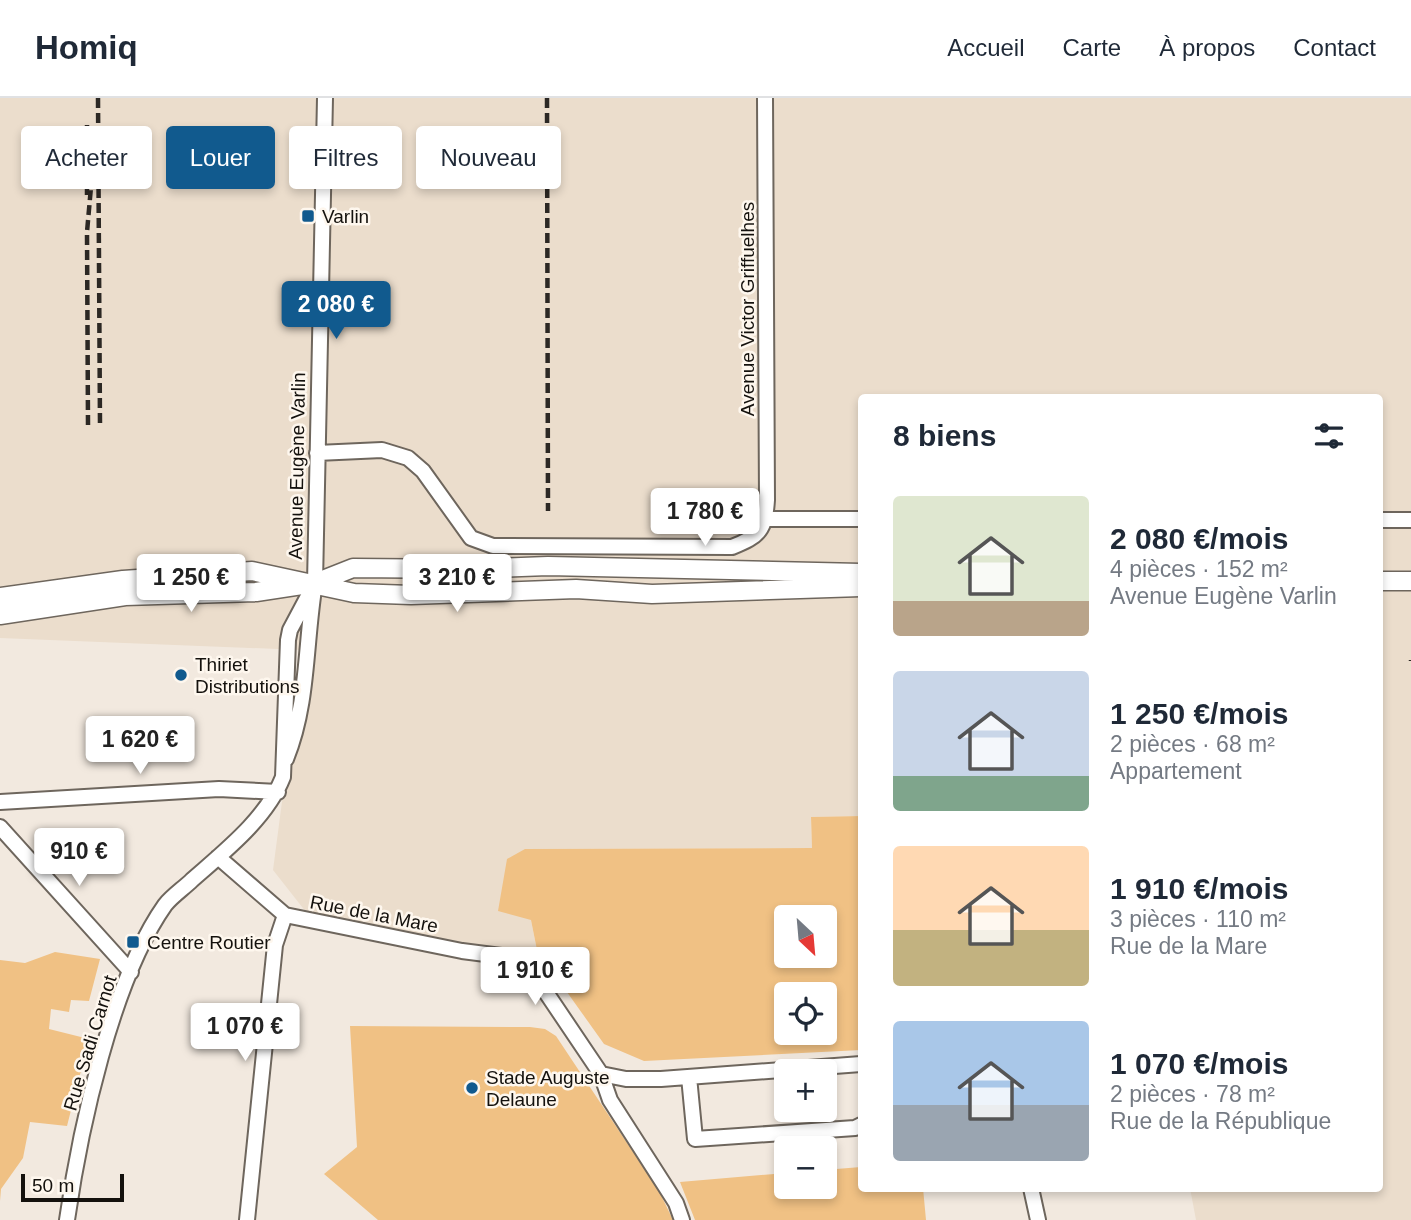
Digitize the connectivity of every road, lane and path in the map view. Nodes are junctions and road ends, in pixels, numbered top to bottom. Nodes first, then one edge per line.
1 (325, 98) edge
2 (765, 98) edge
3 (317, 453) junction
4 (765, 519) junction
5 (858, 519) edge
6 (1383, 520) edge
7 (1411, 520) edge
8 (858, 573) edge
9 (1383, 581) edge
10 (1411, 581) edge
11 (315, 583) junction
12 (858, 587) edge
13 (0, 597) edge
14 (0, 615) edge
15 (278, 792) junction
16 (0, 802) edge
17 (0, 827) edge
18 (218, 857) junction
19 (285, 915) junction
20 (131, 972) junction
21 (858, 1065) edge
22 (601, 1074) junction
23 (689, 1077) junction
24 (858, 1126) edge
25 (1032, 1192) edge
26 (67, 1220) edge
27 (247, 1220) edge
28 (682, 1220) edge
29 (1038, 1220) edge

1 - 3 street, Avenue Eugène Varlin
2 - 4 street, Avenue Victor Griffuelhes
3 - 4 street
3 - 11 street, Avenue Eugène Varlin
4 - 5 street
6 - 7 street
8 - 11 main road
9 - 10 main road
11 - 12 main road
11 - 13 main road
11 - 14 main road
11 - 15 street
15 - 16 street
15 - 18 street, Rue Sadi Carnot
17 - 20 street
18 - 19 street, Rue de la Mare
18 - 20 street, Rue Sadi Carnot
19 - 22 street, Rue de la Mare
19 - 27 street
20 - 26 street, Rue Sadi Carnot
21 - 23 street
22 - 23 street
22 - 28 street, Rue de la Mare
23 - 24 street
25 - 29 street

